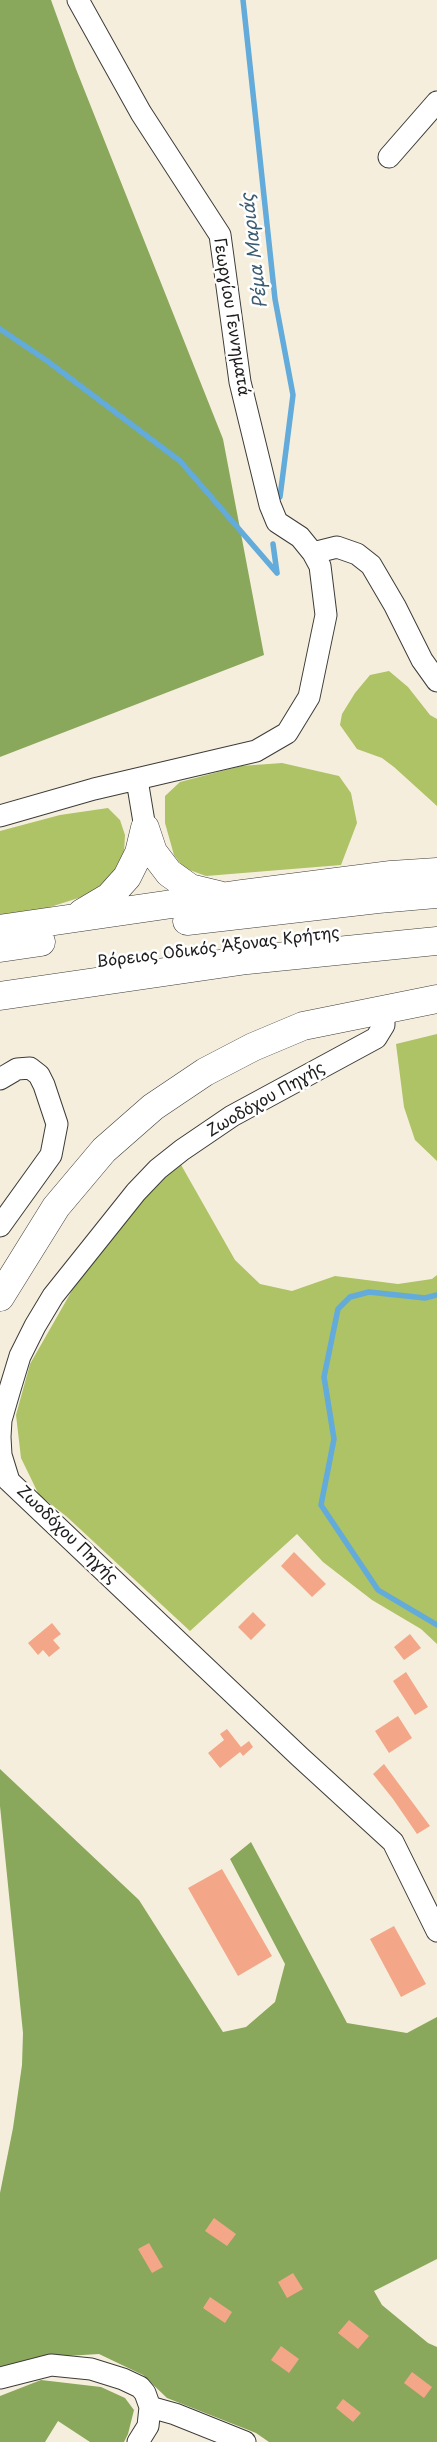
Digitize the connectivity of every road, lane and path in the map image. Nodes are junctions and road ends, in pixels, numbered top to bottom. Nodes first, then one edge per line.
1 (78, 0) edge
2 (437, 102) edge
3 (389, 157) dead end
4 (313, 553) junction
5 (437, 681) edge
6 (137, 780) junction
7 (0, 816) edge
8 (145, 828) junction
9 (437, 872) edge
10 (241, 894) junction
11 (437, 894) edge
12 (62, 920) junction
13 (437, 925) edge
14 (0, 929) edge
15 (437, 941) edge
16 (0, 948) edge
17 (0, 979) edge
18 (0, 996) edge
19 (437, 999) edge
20 (384, 1010) junction
21 (0, 1079) edge
22 (0, 1226) edge
23 (0, 1297) edge
24 (437, 1931) edge
25 (0, 2378) edge
26 (150, 2407) junction
27 (138, 2442) edge
28 (245, 2442) edge

1 - 4 street, Γεωργίου Γεννηματά
2 - 3 street
4 - 5 street
4 - 6 street, Γεωργίου Γεννηματά
6 - 7 street, Γεωργίου Γεννηματά
6 - 8 street
8 - 10 main road
8 - 12 main road
9 - 10 main road
10 - 12 main road
11 - 16 main road, Βόρειος Οδικός Άξονας Κρήτης
12 - 14 main road
13 - 17 main road, Βόρειος Οδικός Άξονας Κρήτης
15 - 18 main road
19 - 20 main road
20 - 23 main road
20 - 24 street, Ζωοδόχου Πηγής
21 - 22 street
25 - 26 street
26 - 27 street
26 - 28 street

